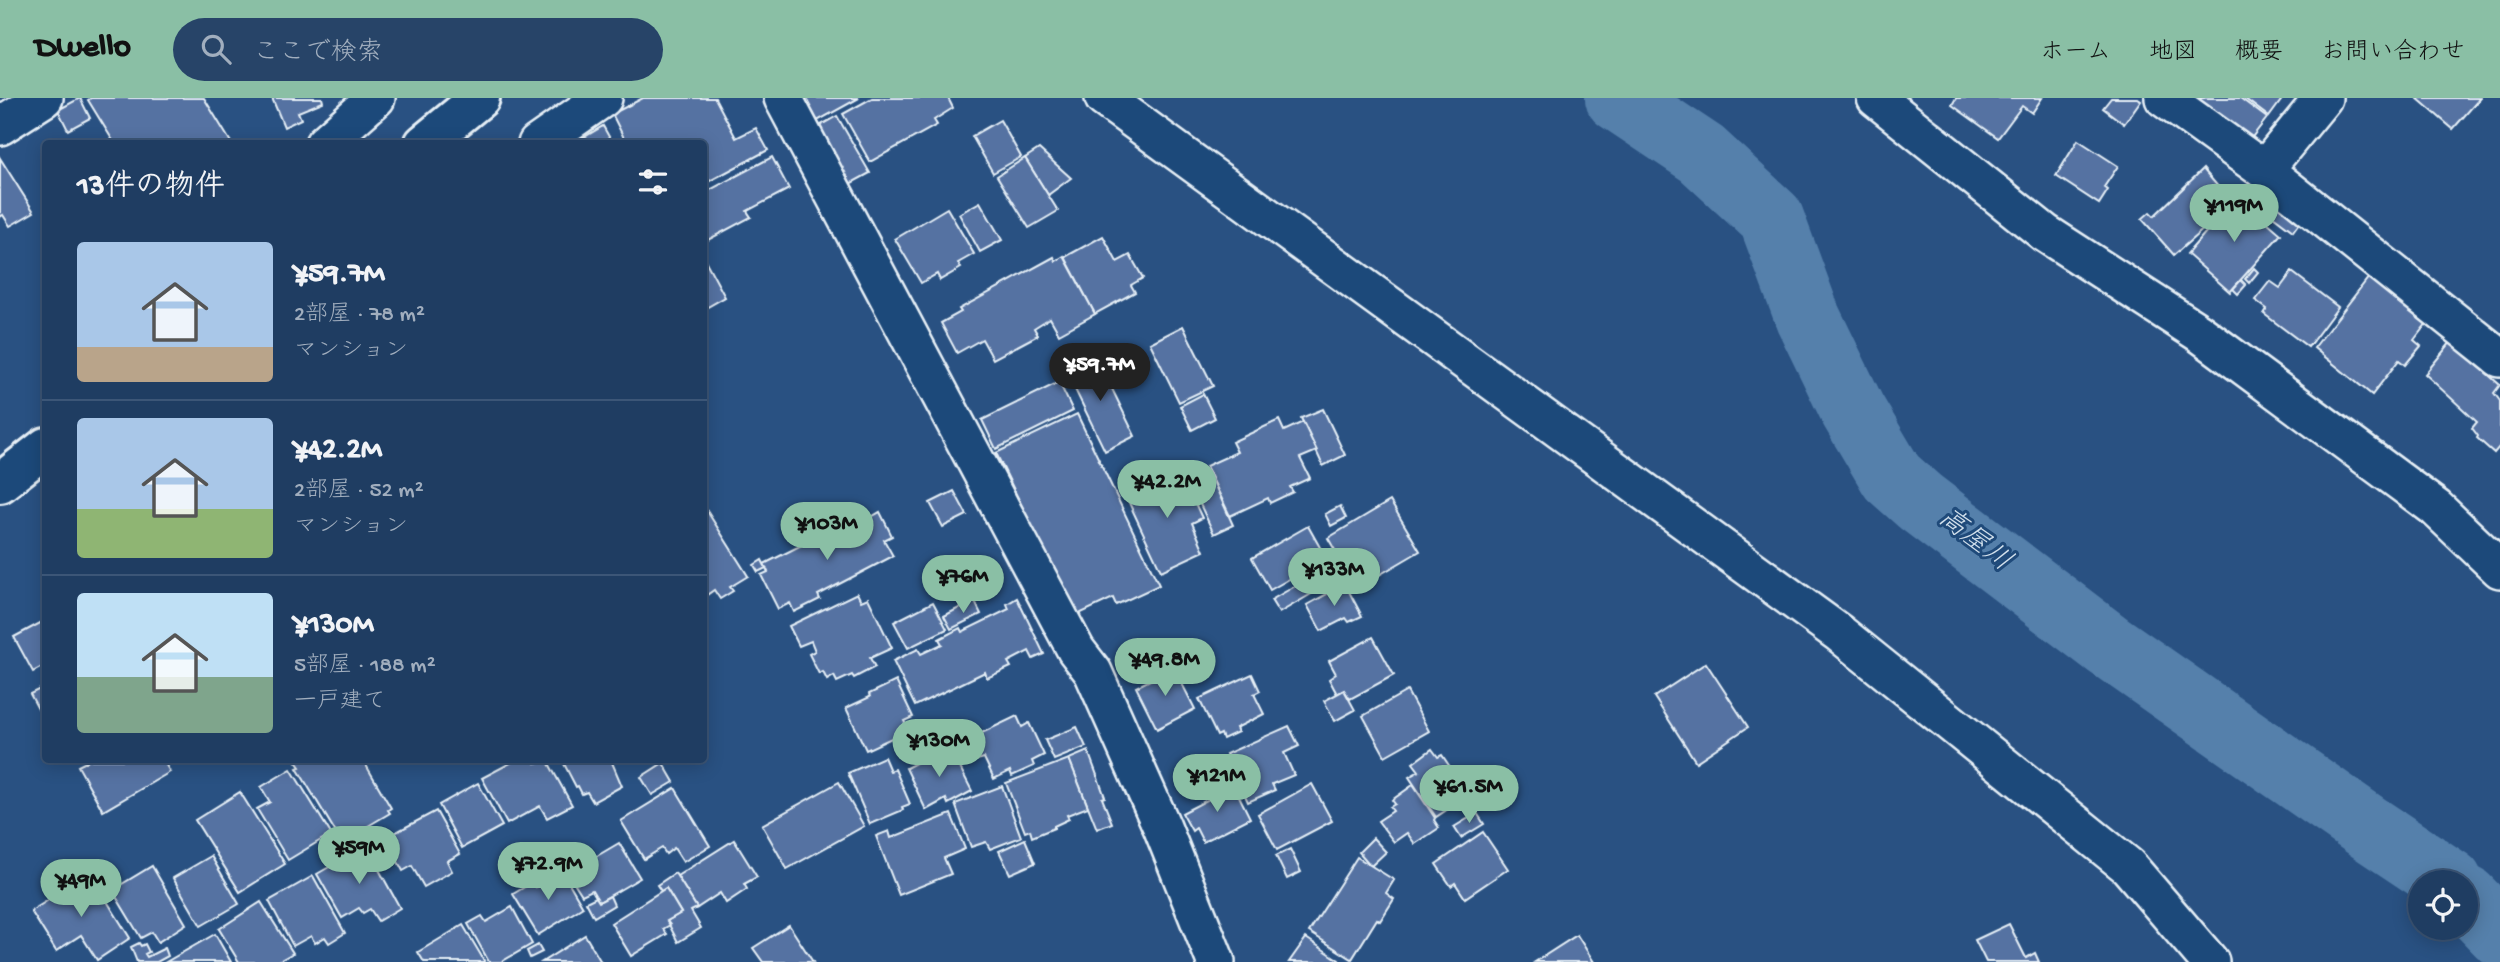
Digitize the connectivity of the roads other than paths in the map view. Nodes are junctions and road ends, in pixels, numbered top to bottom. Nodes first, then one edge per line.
1 (44, 98) edge
2 (376, 98) edge
3 (480, 98) edge
4 (603, 98) edge
5 (783, 98) edge
6 (1104, 98) edge
7 (1876, 98) edge
8 (2164, 98) edge
9 (2323, 98) edge
10 (0, 126) edge
11 (329, 140) edge
12 (429, 140) edge
13 (543, 140) edge
14 (2264, 170) junction
15 (2500, 358) edge
16 (42, 450) edge
17 (0, 482) edge
18 (2500, 569) edge
19 (1216, 962) edge
20 (2210, 962) edge

1 - 10 street
2 - 11 street
3 - 12 main road
4 - 13 street
5 - 19 street
6 - 20 street
7 - 18 street
8 - 14 street
9 - 14 street
14 - 15 street
16 - 17 main road

